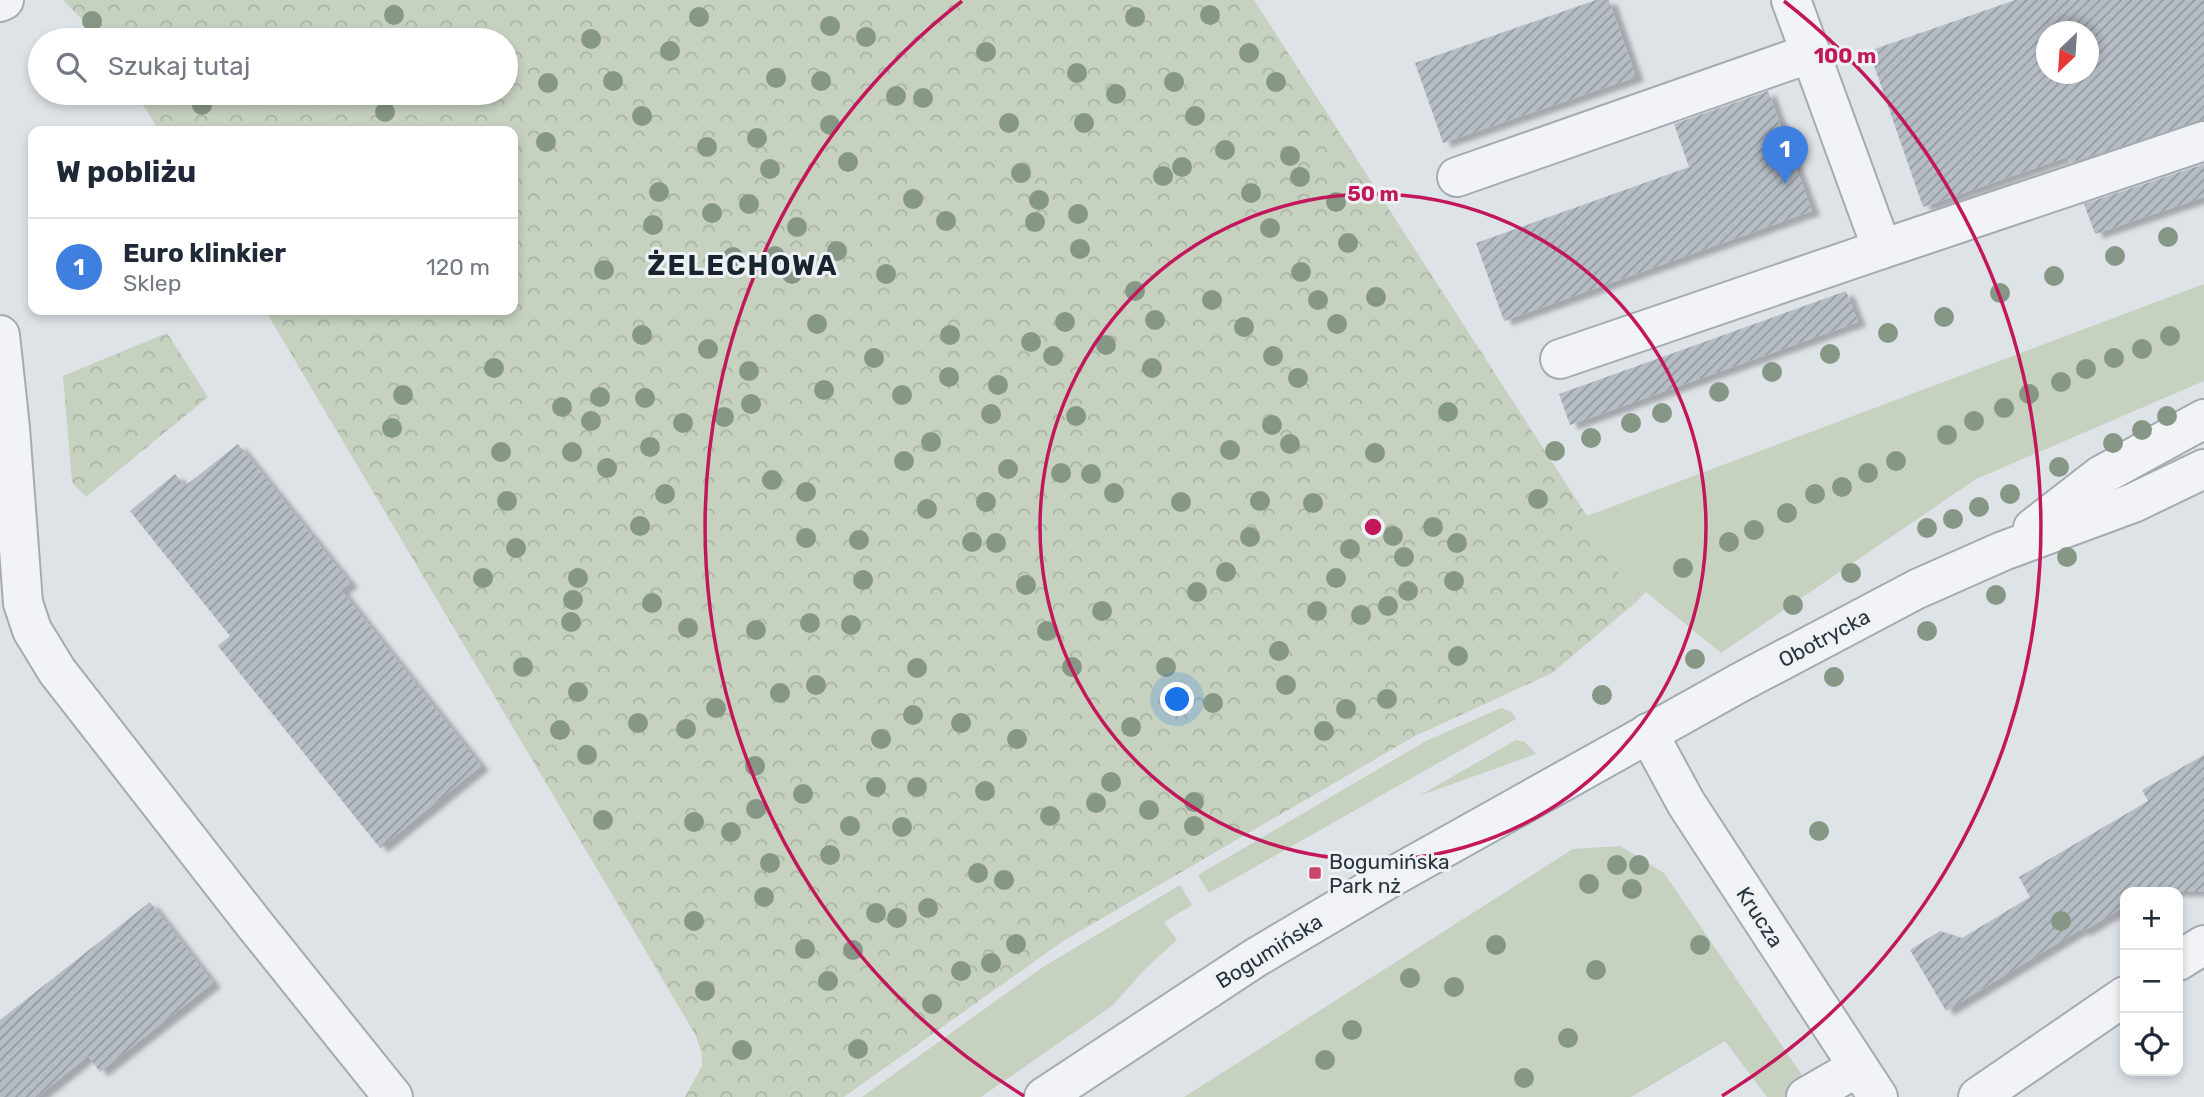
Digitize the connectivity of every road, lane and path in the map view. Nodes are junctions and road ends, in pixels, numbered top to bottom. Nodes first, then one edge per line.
1 (1791, 0) edge
2 (1811, 53) junction
3 (2204, 141) edge
4 (1457, 177) dead end
5 (1882, 249) junction
6 (0, 335) edge
7 (1560, 359) dead end
8 (2204, 419) edge
9 (2204, 469) edge
10 (2003, 551) junction
11 (1648, 733) junction
12 (2204, 945) edge
13 (2183, 958) edge
14 (2120, 999) edge
15 (1868, 1082) edge
16 (393, 1097) edge
17 (1044, 1097) edge
18 (1806, 1097) edge
19 (1978, 1097) edge

1 - 2 street
2 - 4 street
2 - 5 street
3 - 5 street
5 - 7 street
6 - 16 street
8 - 10 street, Obotrycka
9 - 10 street, Obotrycka
10 - 11 street, Obotrycka
11 - 15 street, Krucza
11 - 17 street, Bogumińska
12 - 13 street
14 - 19 street
15 - 18 street

